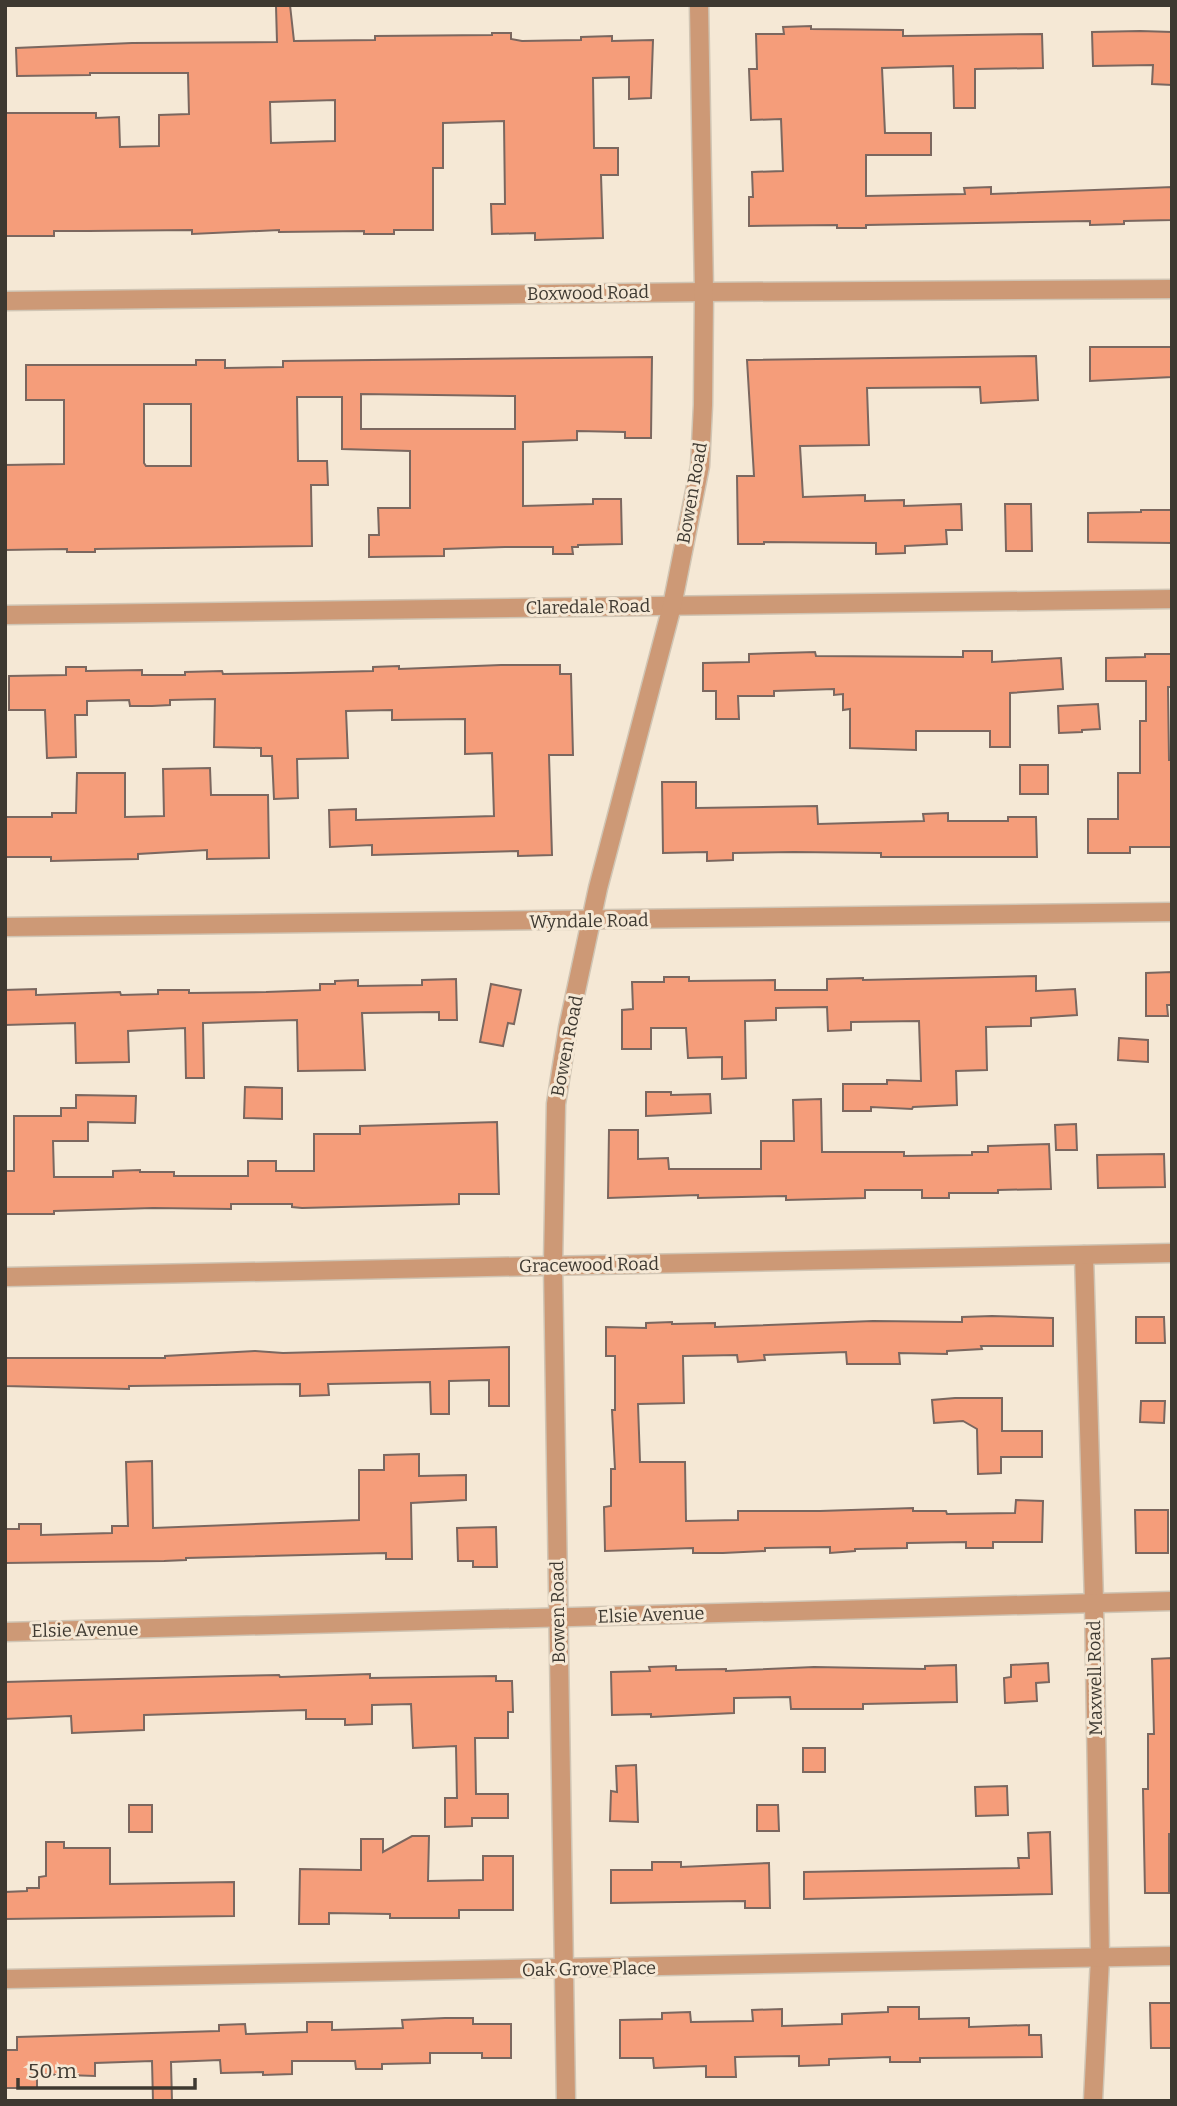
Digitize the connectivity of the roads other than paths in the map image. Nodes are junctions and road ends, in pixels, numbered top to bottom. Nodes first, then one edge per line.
1 (699, 5) edge
2 (1172, 289) edge
3 (704, 292) junction
4 (5, 301) edge
5 (1172, 599) edge
6 (671, 606) junction
7 (5, 615) edge
8 (1172, 912) edge
9 (593, 921) junction
10 (5, 927) edge
11 (1172, 1253) edge
12 (1084, 1255) junction
13 (554, 1265) junction
14 (5, 1277) edge
15 (1172, 1601) edge
16 (1094, 1602) junction
17 (558, 1618) junction
18 (5, 1632) edge
19 (1172, 1956) edge
20 (1100, 1958) junction
21 (565, 1969) junction
22 (5, 1979) edge
23 (566, 2101) edge
24 (1093, 2101) edge

1 - 3 street, Bowen Road
2 - 3 street, Boxwood Road
3 - 4 street, Boxwood Road
3 - 6 street, Bowen Road
5 - 6 street, Claredale Road
6 - 7 street, Claredale Road
6 - 9 street, Bowen Road
8 - 9 street, Wyndale Road
9 - 10 street, Wyndale Road
9 - 13 street, Bowen Road
11 - 12 street, Gracewood Road
12 - 13 street, Gracewood Road
12 - 16 street, Maxwell Road
13 - 14 street, Gracewood Road
13 - 17 street, Bowen Road
15 - 16 street, Elsie Avenue
16 - 17 street, Elsie Avenue
16 - 20 street, Maxwell Road
17 - 18 street, Elsie Avenue
17 - 21 street, Bowen Road
19 - 20 street, Oak Grove Place
20 - 21 street, Oak Grove Place
20 - 24 street, Maxwell Road
21 - 22 street, Oak Grove Place
21 - 23 street, Bowen Road

